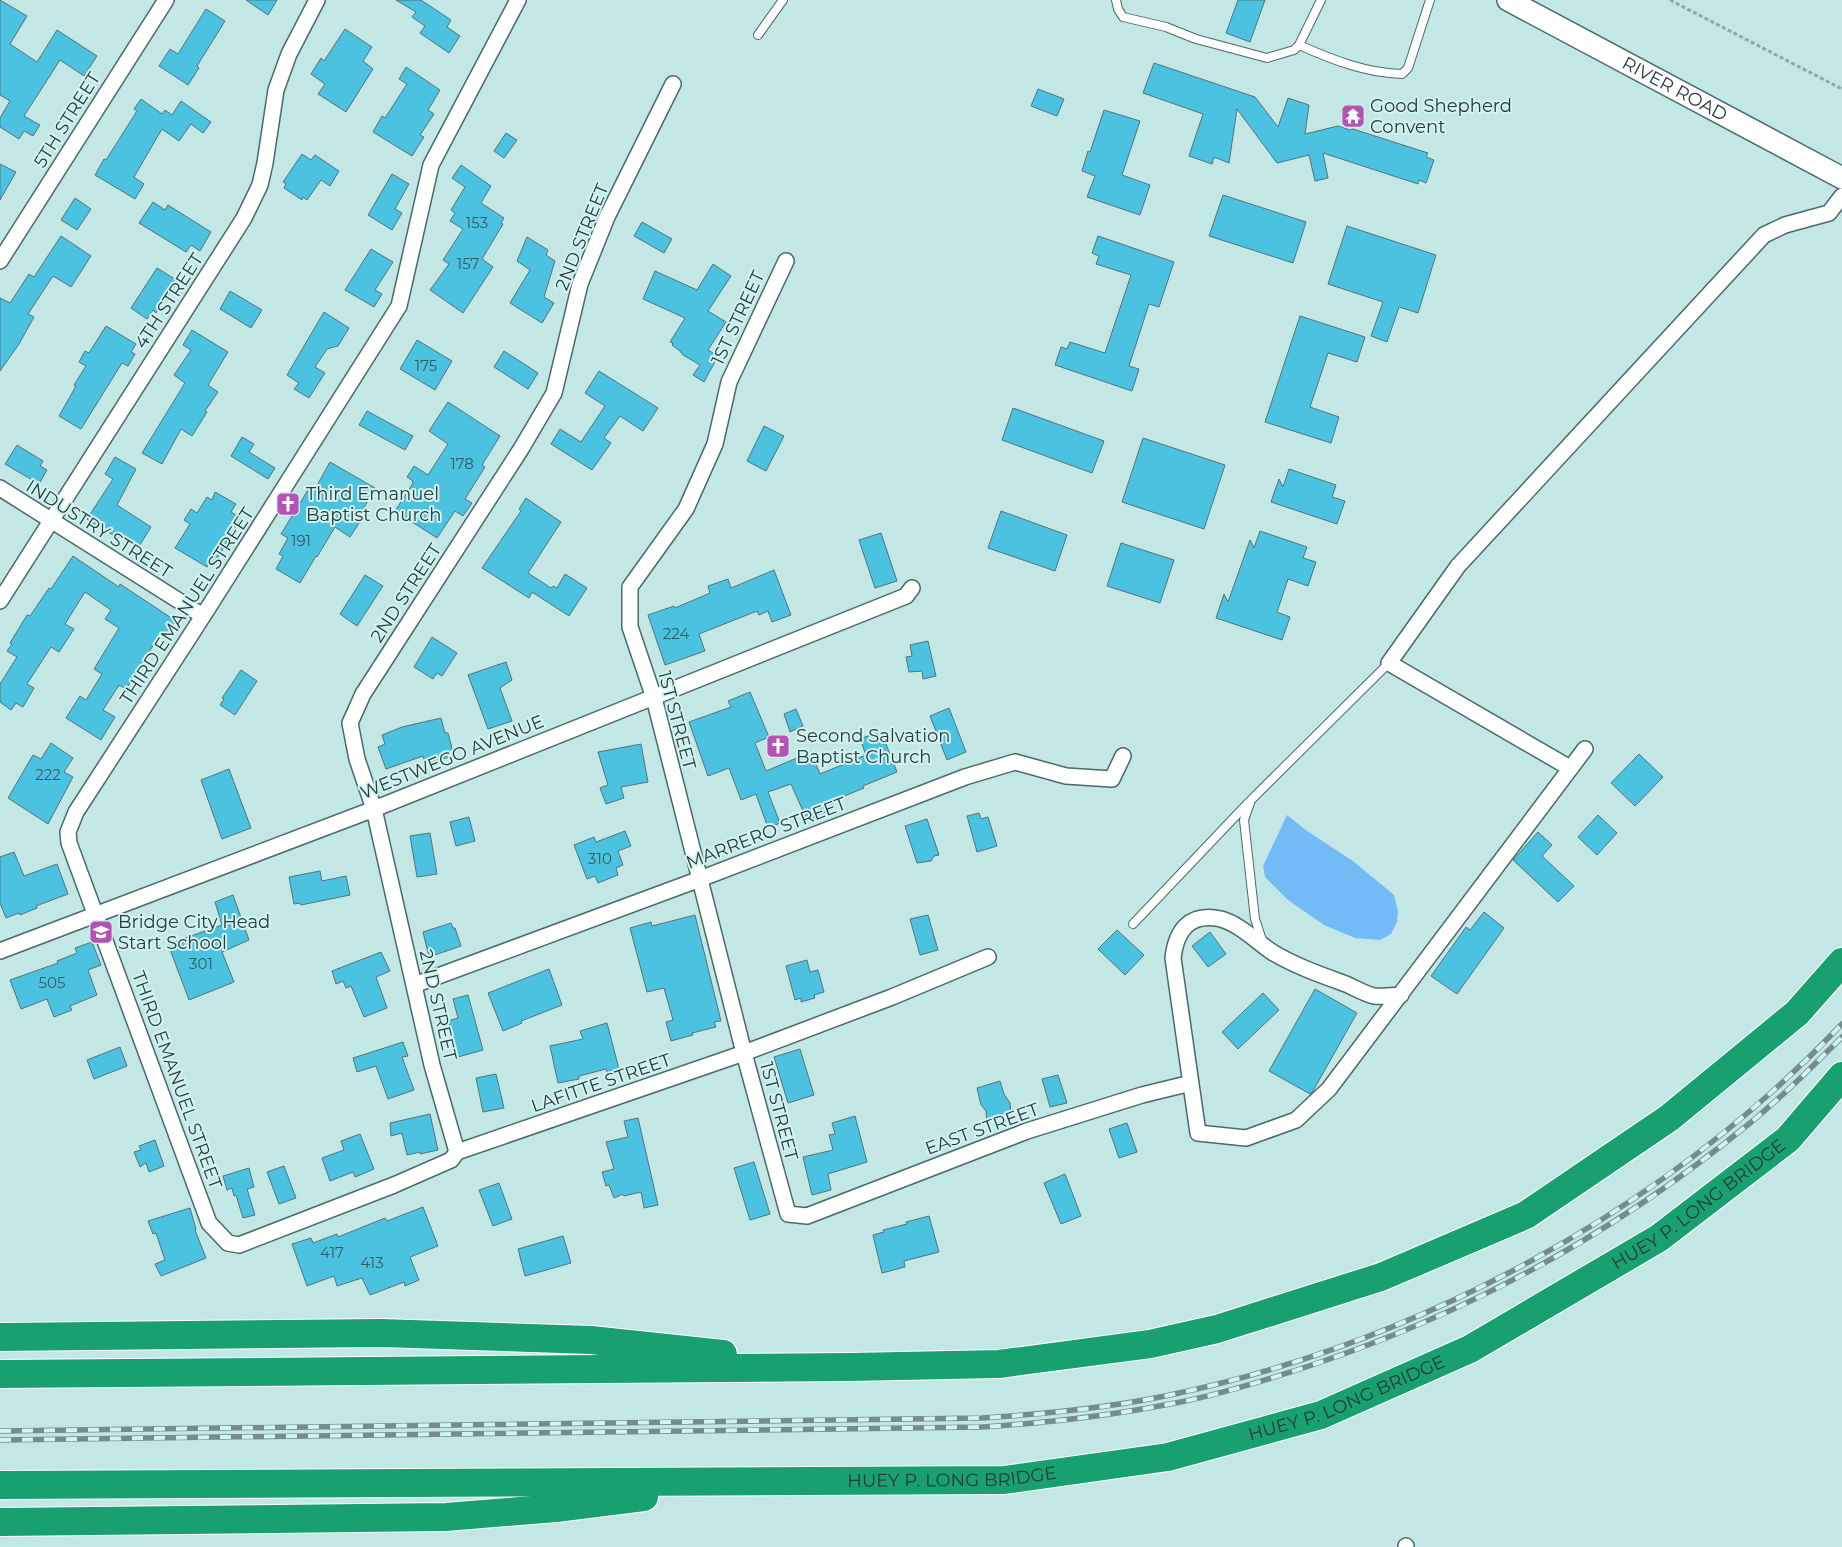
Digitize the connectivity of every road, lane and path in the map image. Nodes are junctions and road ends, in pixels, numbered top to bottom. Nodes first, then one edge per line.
1 (166, 0) edge
2 (317, 0) edge
3 (518, 0) edge
4 (783, 0) edge
5 (1116, 0) edge
6 (1321, 0) edge
7 (1430, 0) edge
8 (1508, 0) edge
9 (1670, 0) edge
10 (758, 35) dead end
11 (1299, 45) junction
12 (673, 84) dead end
13 (1842, 89) edge
14 (1842, 178) edge
15 (1842, 196) edge
16 (0, 261) edge
17 (786, 261) dead end
18 (0, 488) edge
19 (50, 520) junction
20 (912, 588) dead end
21 (0, 601) edge
22 (203, 616) junction
23 (1389, 663) junction
24 (654, 698) junction
25 (1585, 749) dead end
26 (1123, 756) dead end
27 (1570, 768) junction
28 (1251, 800) junction
29 (374, 809) junction
30 (700, 879) junction
31 (96, 914) junction
32 (1133, 924) dead end
33 (1264, 946) junction
34 (0, 951) edge
35 (988, 957) dead end
36 (1842, 962) edge
37 (414, 985) junction
38 (1401, 995) junction
39 (744, 1053) junction
40 (1842, 1076) edge
41 (1191, 1083) junction
42 (457, 1152) junction
43 (788, 1214) joint
44 (228, 1243) joint
45 (0, 1336) edge
46 (851, 1367) junction
47 (0, 1374) edge
48 (759, 1482) junction
49 (0, 1485) edge
50 (0, 1522) edge

1 - 16 street, 5TH STREET
2 - 19 street, 4TH STREET
3 - 22 street, THIRD EMANUEL STREET
4 - 10 lane
5 - 11 lane
6 - 11 lane
7 - 11 lane
8 - 14 street, RIVER ROAD
9 - 13 path
12 - 29 street, 2ND STREET
15 - 23 street
17 - 24 street, 1ST STREET
18 - 19 street, INDUSTRY STREET
19 - 21 street, 4TH STREET
19 - 22 street, INDUSTRY STREET
20 - 24 street, WESTWEGO AVENUE
22 - 31 street, THIRD EMANUEL STREET
23 - 27 street
23 - 28 lane
24 - 29 street, WESTWEGO AVENUE
24 - 30 street, 1ST STREET
25 - 27 street
26 - 30 street, MARRERO STREET
27 - 38 street
28 - 32 lane
28 - 33 lane
29 - 31 street, WESTWEGO AVENUE
29 - 37 street, 2ND STREET
30 - 37 street, MARRERO STREET
30 - 39 street, 1ST STREET
31 - 34 street, WESTWEGO AVENUE
31 - 44 street, THIRD EMANUEL STREET
33 - 38 street
33 - 41 street
35 - 39 street, LAFITTE STREET
36 - 46 highway
37 - 42 street, 2ND STREET
38 - 41 street
39 - 42 street, LAFITTE STREET
39 - 43 street, 1ST STREET
40 - 48 highway, HUEY P. LONG BRIDGE
41 - 43 street, EAST STREET
42 - 44 street, LAFITTE STREET
45 - 46 highway
46 - 47 highway
48 - 49 highway
48 - 50 highway

